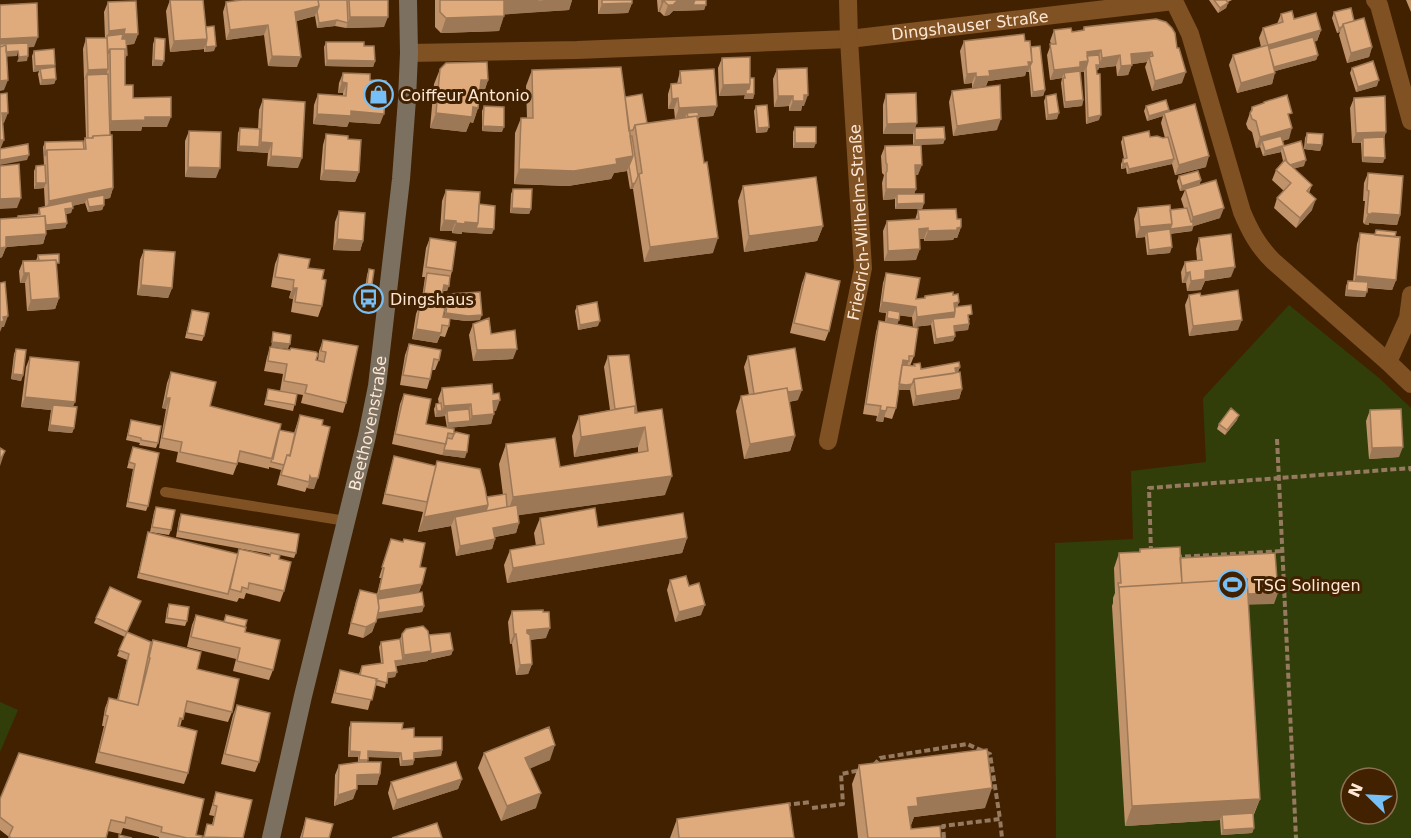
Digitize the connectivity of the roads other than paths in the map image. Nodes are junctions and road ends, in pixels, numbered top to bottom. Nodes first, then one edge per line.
1 (408, 0) edge
2 (848, 0) edge
3 (1375, 0) edge
4 (1174, 1) edge
5 (849, 39) junction
6 (409, 53) junction
7 (1411, 121) edge
8 (1411, 295) edge
9 (1388, 362) junction
10 (1411, 384) edge
11 (828, 441) dead end
12 (165, 492) dead end
13 (346, 521) junction
14 (271, 838) edge

1 - 6 main road, Beethovenstraße
2 - 5 street, Friedrich-Wilhelm-Straße
3 - 7 street
4 - 5 street, Dingshauser Straße
4 - 9 street, Dingshauser Straße
5 - 6 street, Dingshauser Straße
5 - 11 street, Friedrich-Wilhelm-Straße
6 - 13 main road, Beethovenstraße
8 - 9 street
9 - 10 street, Dingshauser Straße
12 - 13 lane
13 - 14 main road, Beethovenstraße

